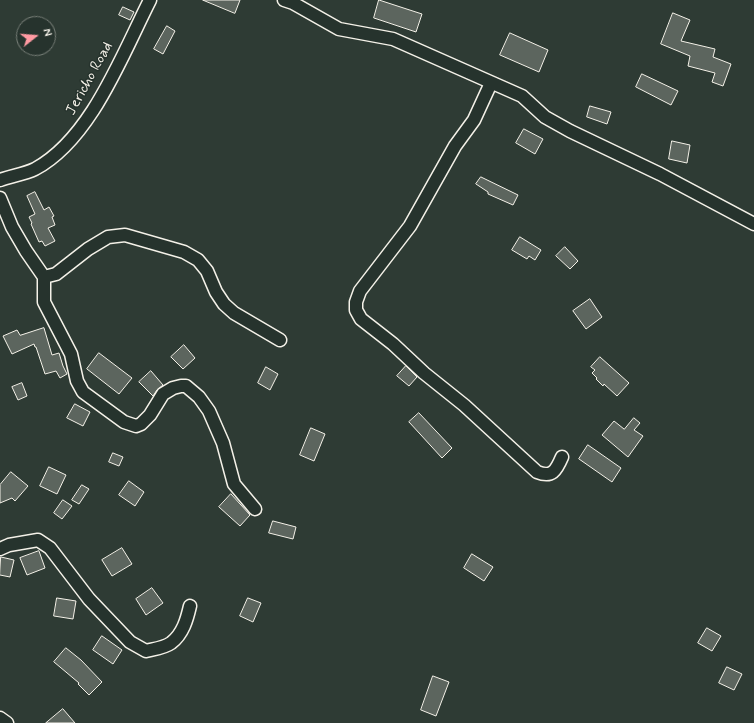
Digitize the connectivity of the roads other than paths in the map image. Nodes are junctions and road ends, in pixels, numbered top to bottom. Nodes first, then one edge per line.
1 (150, 0) edge
2 (290, 1) edge
3 (491, 83) junction
4 (0, 180) edge
5 (0, 198) edge
6 (754, 224) edge
7 (44, 278) junction
8 (280, 340) dead end
9 (562, 458) dead end
10 (255, 509) dead end
11 (0, 549) edge
12 (190, 606) dead end
13 (0, 718) edge
14 (7, 723) edge

1 - 4 street, Jericho Road
2 - 3 street
3 - 6 street
3 - 9 street
5 - 7 street
7 - 8 street
7 - 10 street
11 - 12 street
13 - 14 street

